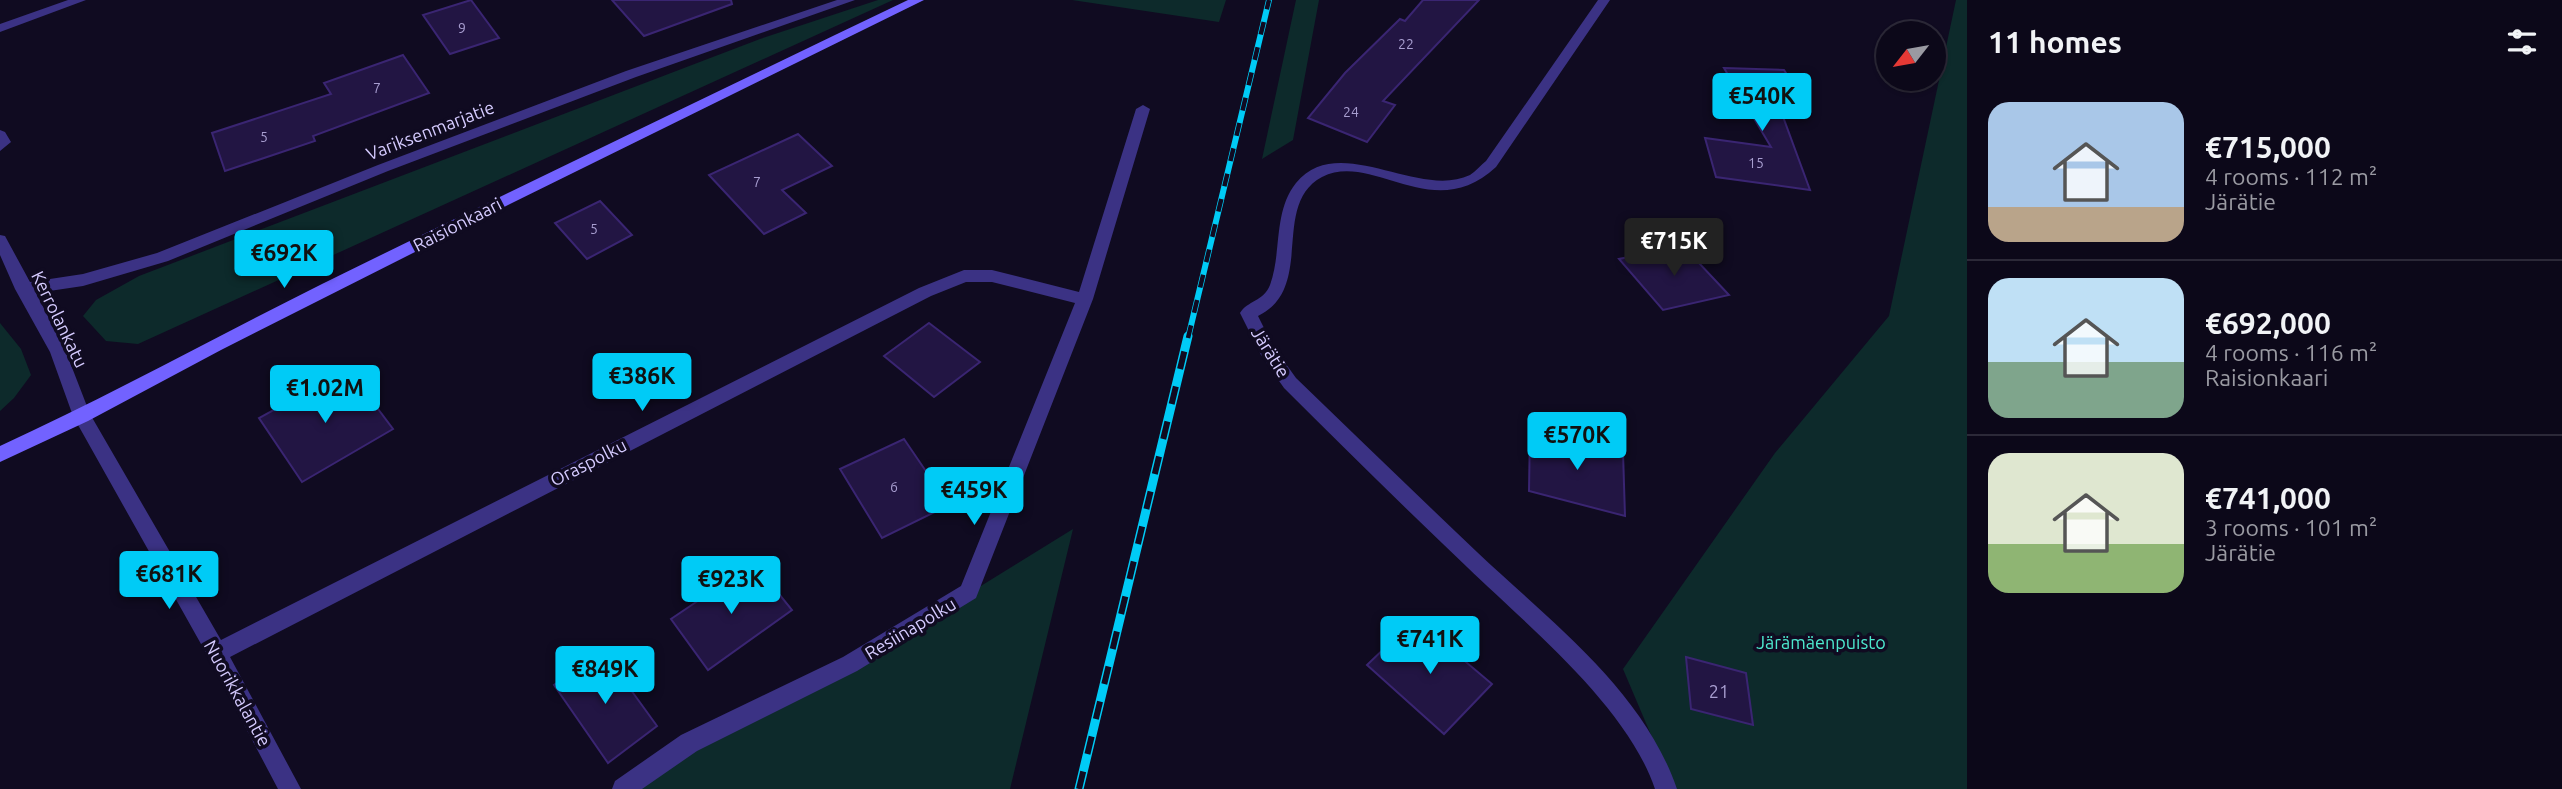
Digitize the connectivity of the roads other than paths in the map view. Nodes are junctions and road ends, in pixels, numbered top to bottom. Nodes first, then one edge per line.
1 (80, 0) edge
2 (849, 0) edge
3 (918, 0) edge
4 (1604, 0) edge
5 (0, 29) edge
6 (1143, 108) dead end
7 (0, 135) edge
8 (0, 146) edge
9 (0, 240) edge
10 (23, 289) junction
11 (1085, 299) junction
12 (82, 415) junction
13 (0, 454) edge
14 (217, 653) junction
15 (290, 789) edge
16 (623, 789) edge
17 (1666, 789) edge

1 - 5 street
2 - 10 street, Variksenmarjatie
3 - 12 main road, Raisionkaari
4 - 17 street, Järätie
6 - 11 street, Resiinapolku
7 - 8 street
9 - 10 street, Kerrolankatu
10 - 12 street, Kerrolankatu
11 - 14 street, Oraspolku
11 - 16 street, Resiinapolku
12 - 13 main road, Raisionkaari
12 - 14 street, Nuorikkalantie
14 - 15 street, Nuorikkalantie

